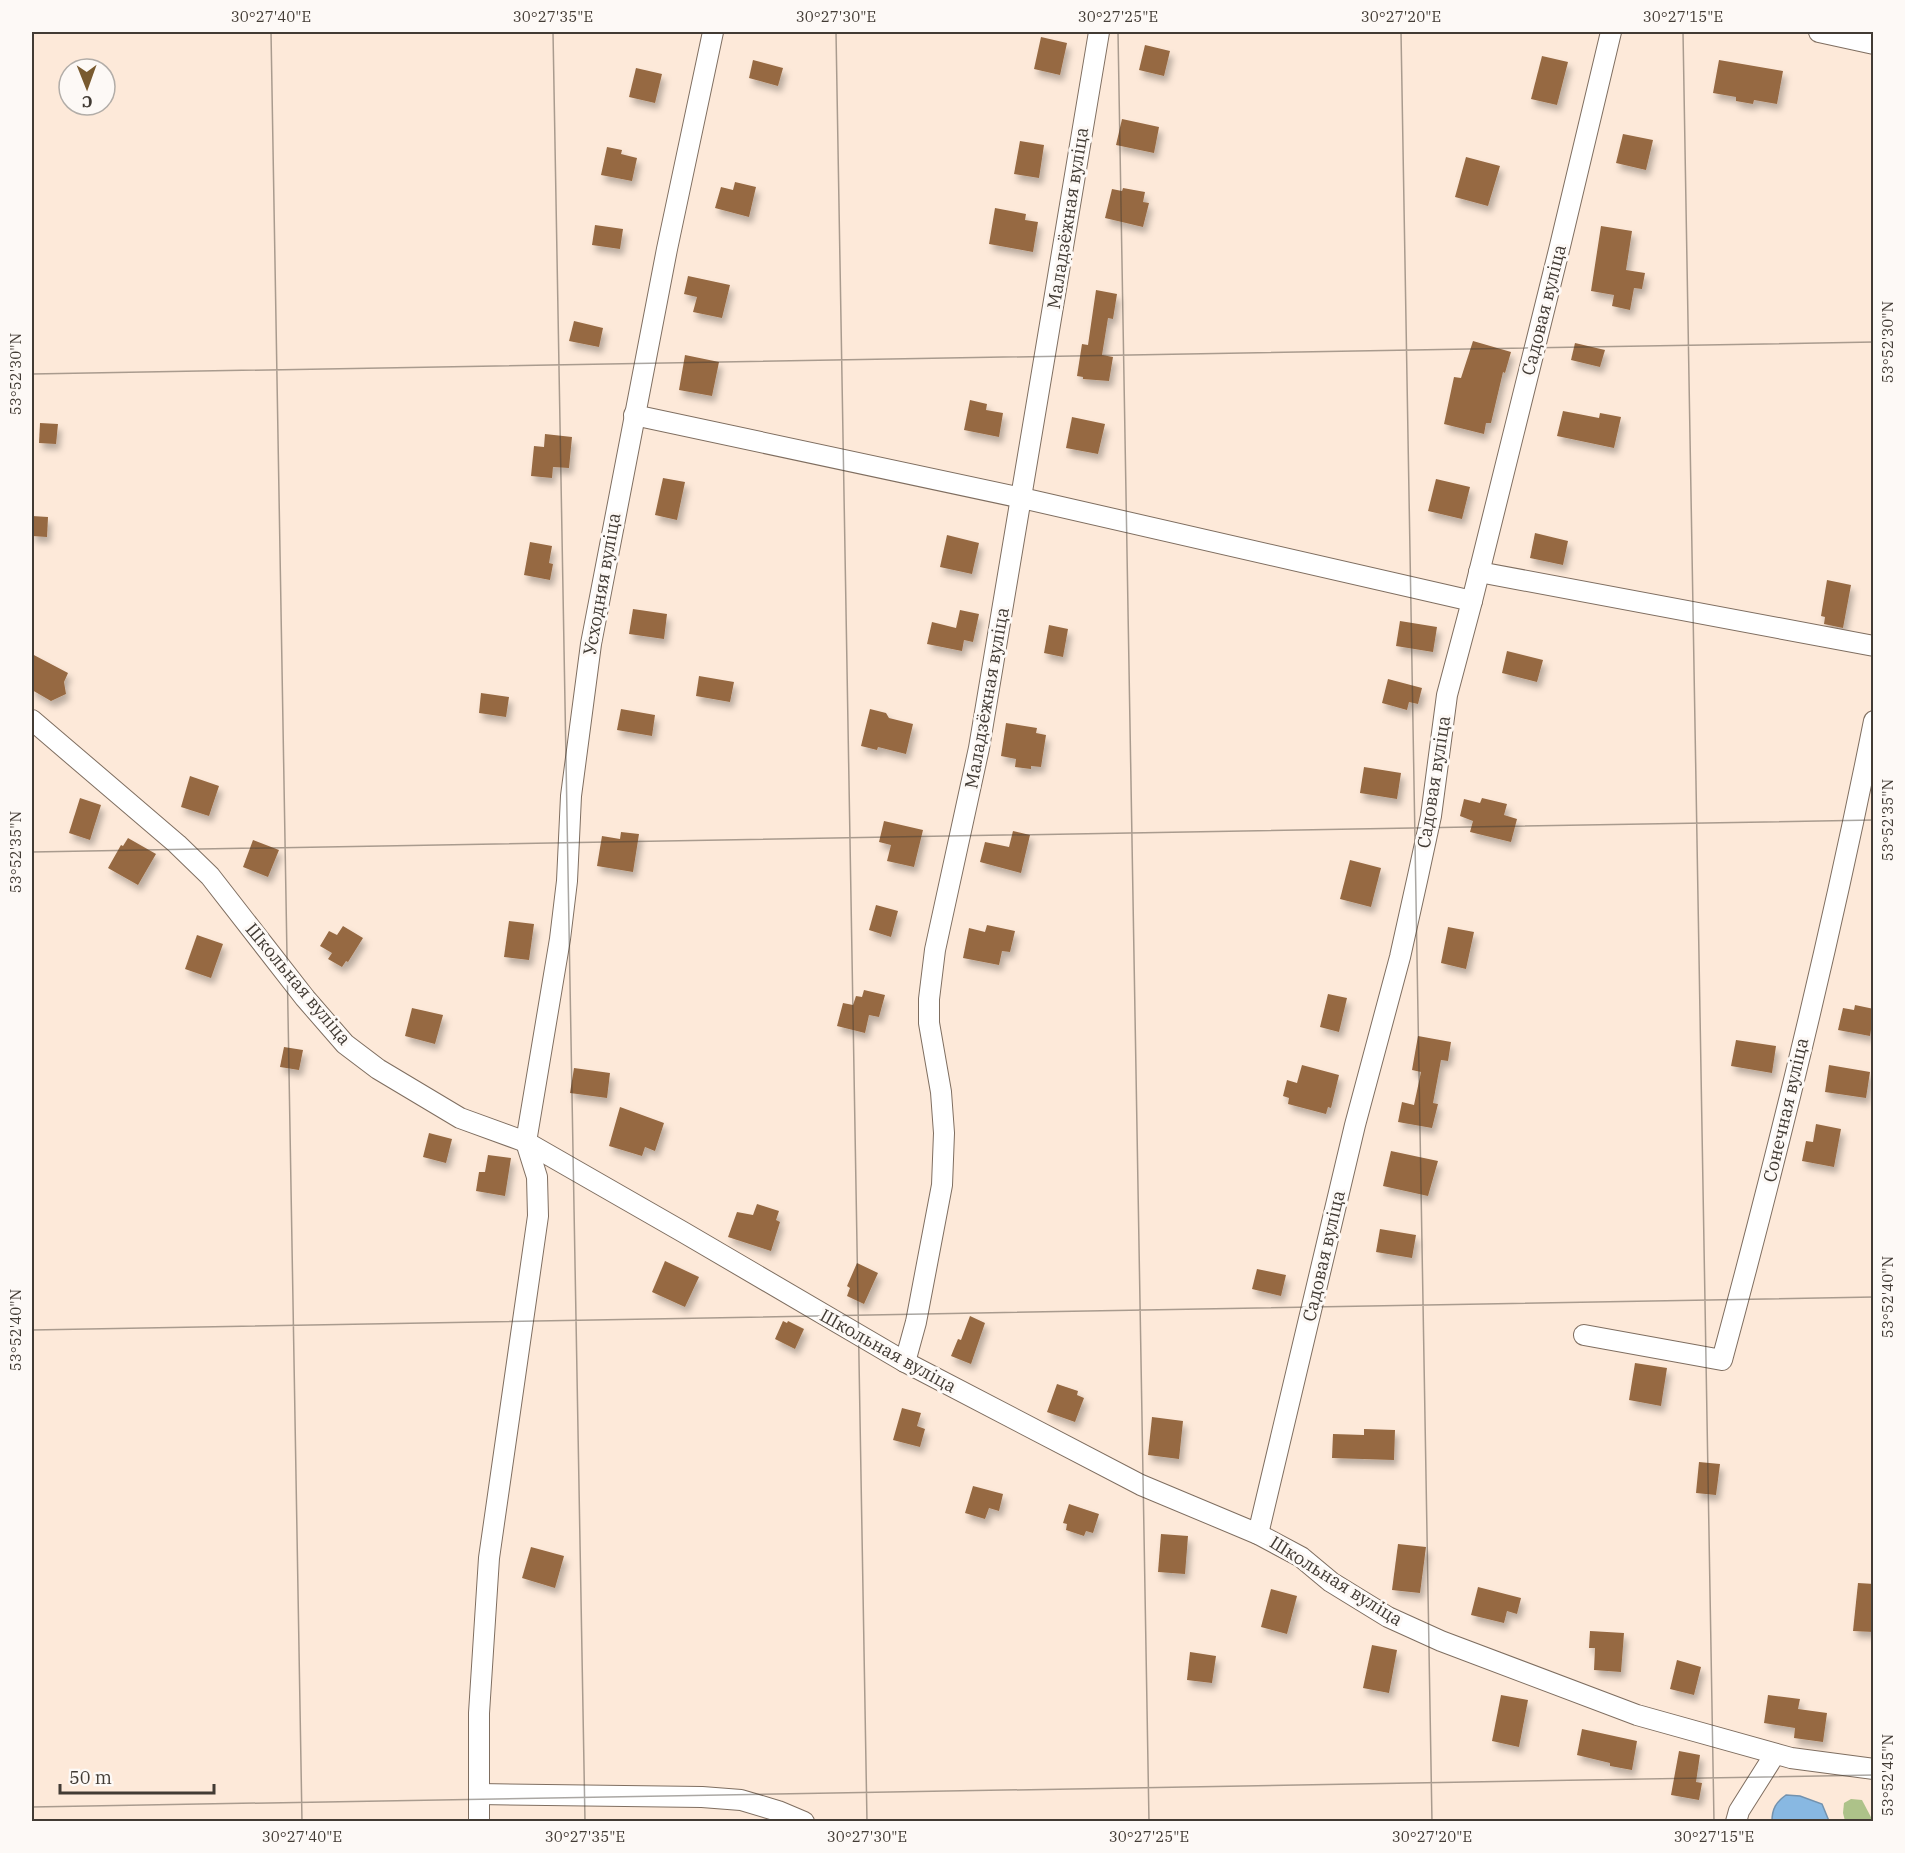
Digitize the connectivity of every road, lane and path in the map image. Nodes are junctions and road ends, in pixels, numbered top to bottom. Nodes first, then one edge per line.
1 (713, 32) edge
2 (1099, 32) edge
3 (1611, 32) edge
4 (1820, 32) edge
5 (1874, 44) edge
6 (634, 415) junction
7 (1022, 498) junction
8 (1479, 572) junction
9 (1472, 601) junction
10 (1874, 646) edge
11 (32, 720) edge
12 (1874, 721) edge
13 (1866, 797) edge
14 (526, 1142) junction
15 (1584, 1335) dead end
16 (905, 1362) junction
17 (1258, 1534) junction
18 (1775, 1754) junction
19 (1874, 1769) edge
20 (479, 1794) junction
21 (479, 1821) edge
22 (804, 1821) edge
23 (1736, 1821) edge

1 - 6 street, Усходняя вуліца
2 - 7 street, Маладзёжная вуліца
3 - 8 street, Садовая вуліца
4 - 5 street
6 - 7 street
6 - 14 street, Усходняя вуліца
7 - 9 street
7 - 16 street, Маладзёжная вуліца
8 - 9 street, Садовая вуліца
8 - 10 street
9 - 17 street, Садовая вуліца
11 - 14 street, Школьная вуліца
12 - 13 street, Сонечная вуліца
13 - 15 street, Сонечная вуліца
14 - 16 street, Школьная вуліца
14 - 20 street
16 - 17 street, Школьная вуліца
17 - 18 street, Школьная вуліца
18 - 19 street, Школьная вуліца
18 - 23 street
20 - 21 street
20 - 22 street

